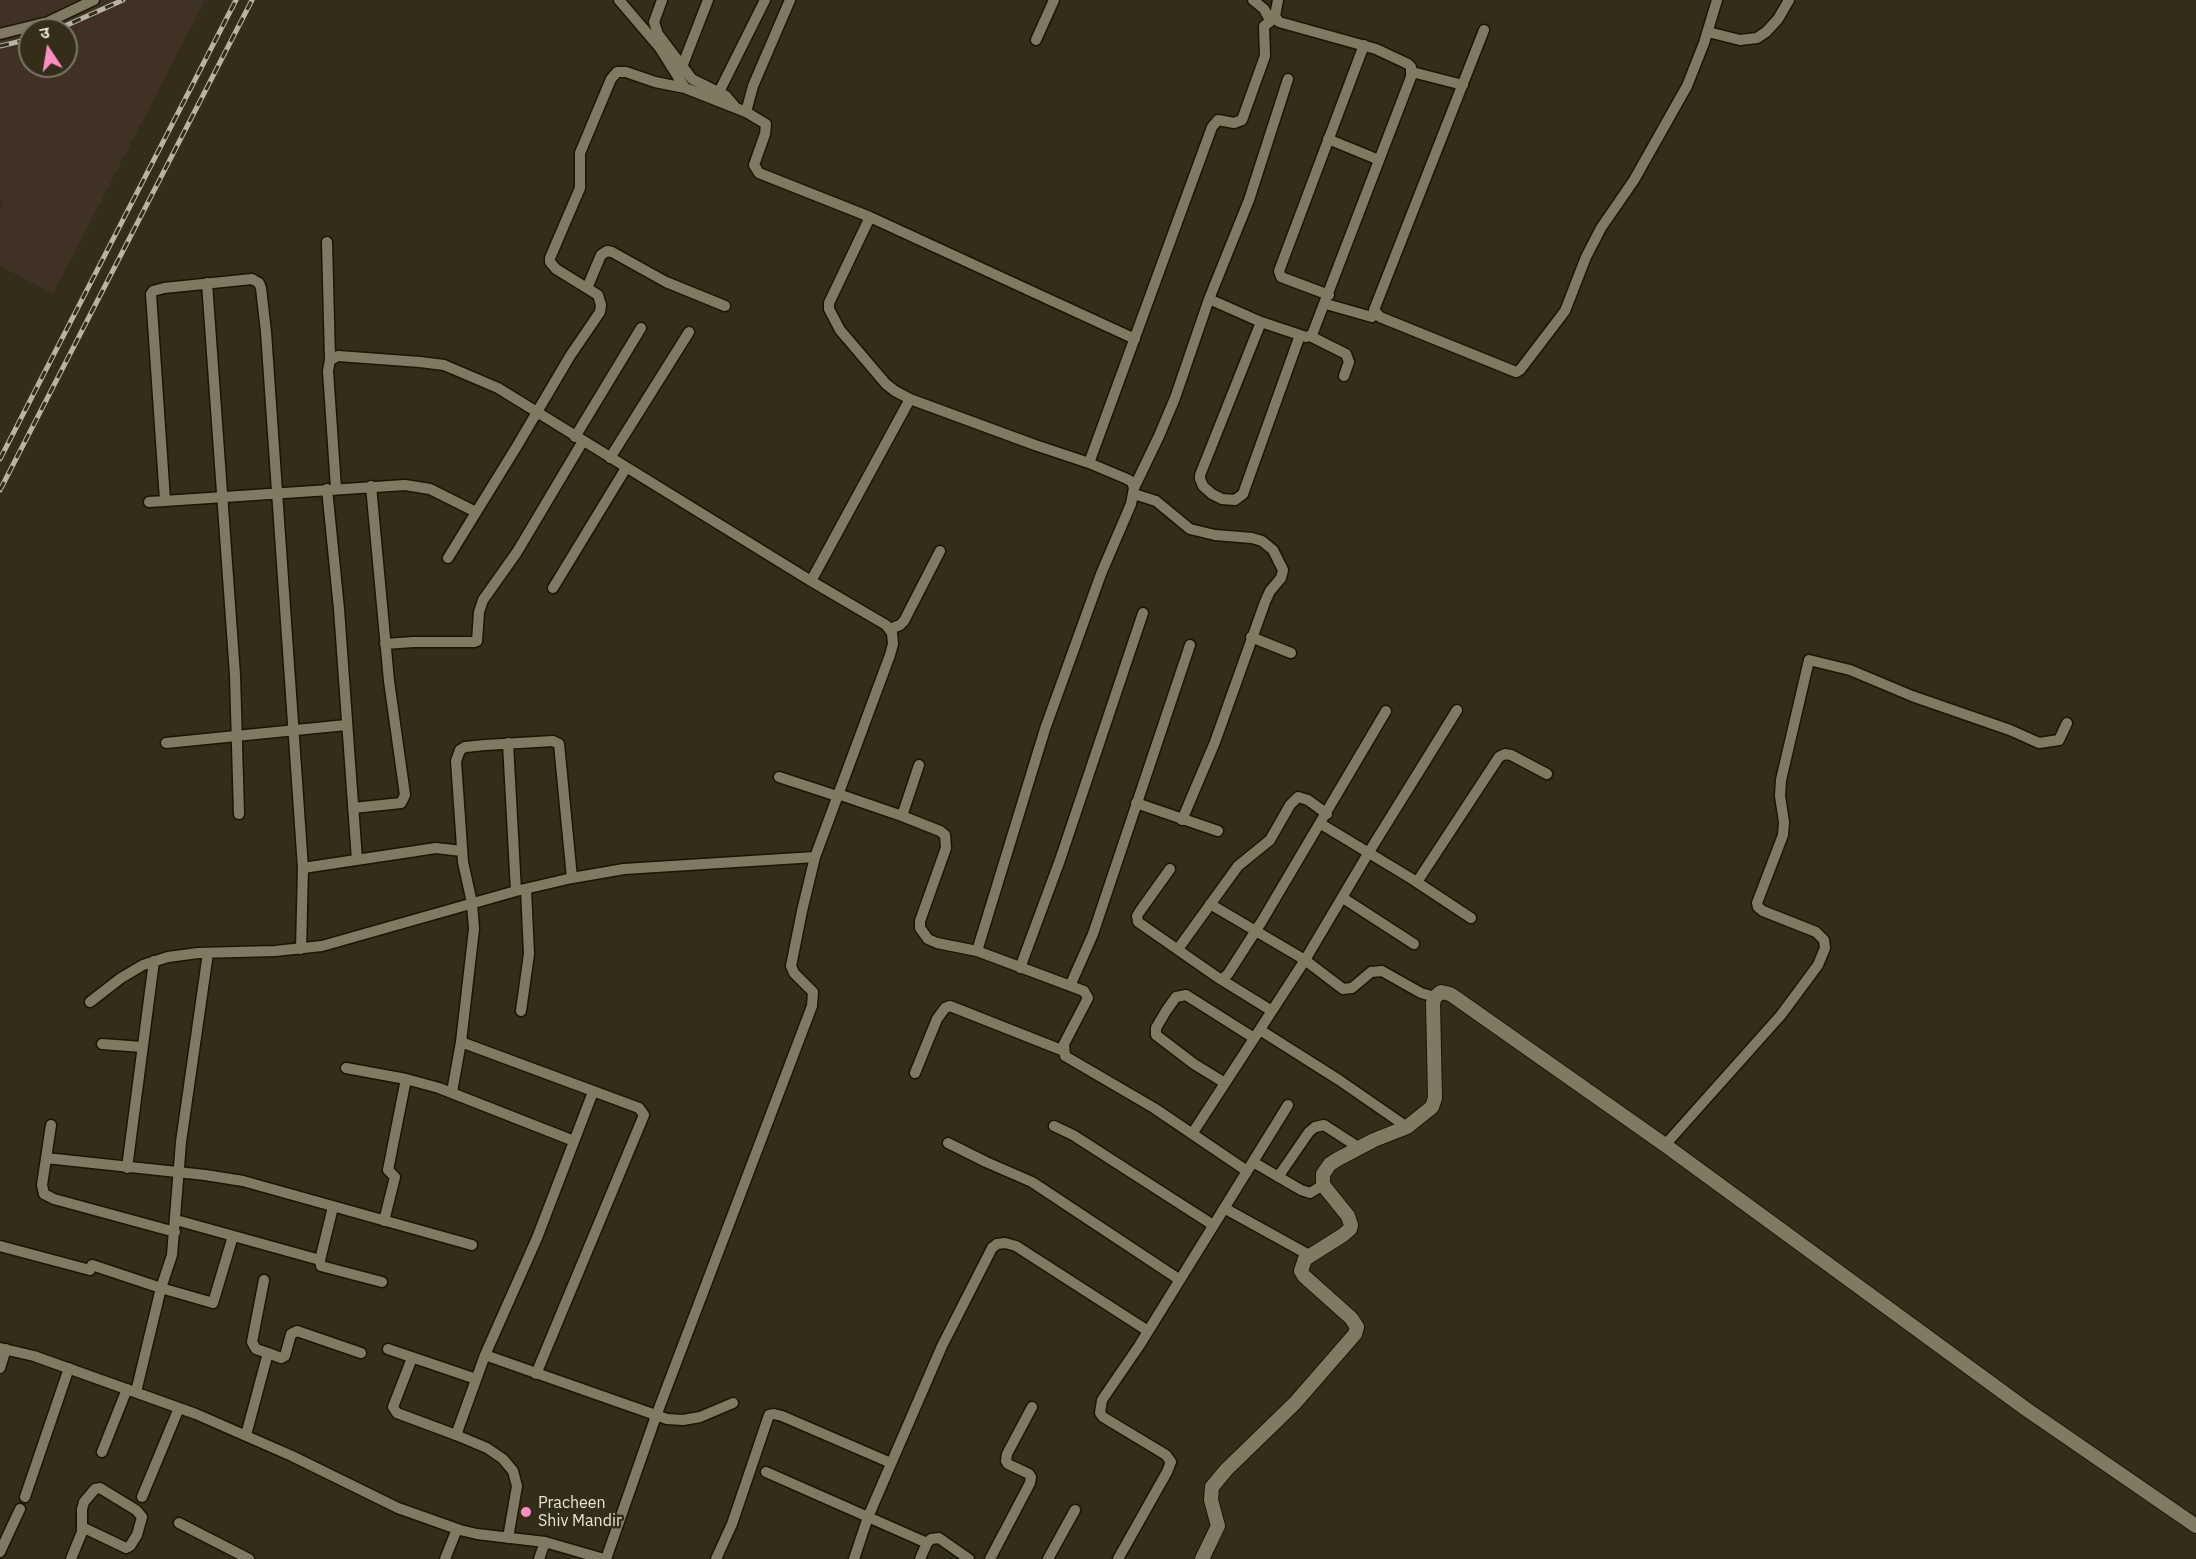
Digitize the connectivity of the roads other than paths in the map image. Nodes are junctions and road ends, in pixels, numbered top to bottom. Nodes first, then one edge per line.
1 (94, 0) edge
2 (619, 0) edge
3 (662, 0) edge
4 (708, 0) edge
5 (765, 0) edge
6 (790, 0) edge
7 (1054, 0) edge
8 (1252, 0) edge
9 (1278, 0) edge
10 (1717, 0) edge
11 (1789, 0) edge
12 (1273, 19) junction
13 (1484, 30) dead end
14 (1708, 32) junction
15 (0, 34) edge
16 (1036, 40) dead end
17 (1364, 45) junction
18 (682, 67) junction
19 (1412, 72) junction
20 (1288, 80) dead end
21 (1463, 85) junction
22 (685, 88) junction
23 (719, 92) junction
24 (741, 110) junction
25 (1328, 139) junction
26 (1379, 160) junction
27 (870, 217) junction
28 (327, 242) dead end
29 (207, 283) junction
30 (587, 288) junction
31 (1209, 299) junction
32 (1327, 300) junction
33 (725, 306) dead end
34 (1372, 317) dead end
35 (1261, 322) junction
36 (641, 328) dead end
37 (689, 332) dead end
38 (1305, 336) junction
39 (1135, 339) junction
40 (330, 360) junction
41 (1344, 376) dead end
42 (910, 399) junction
43 (536, 413) junction
44 (579, 439) junction
45 (610, 458) junction
46 (1089, 463) junction
47 (626, 468) junction
48 (371, 486) junction
49 (332, 489) junction
50 (1134, 491) junction
51 (276, 494) junction
52 (221, 498) junction
53 (165, 500) junction
54 (149, 502) dead end
55 (476, 512) junction
56 (940, 551) dead end
57 (448, 558) dead end
58 (811, 582) junction
59 (553, 588) dead end
60 (1143, 612) dead end
61 (890, 629) junction
62 (1251, 638) junction
63 (385, 645) junction
64 (1190, 645) dead end
65 (1291, 653) dead end
66 (1457, 710) dead end
67 (1386, 711) dead end
68 (2067, 723) dead end
69 (346, 725) junction
70 (293, 729) junction
71 (237, 735) junction
72 (166, 743) dead end
73 (508, 744) junction
74 (919, 765) dead end
75 (1547, 774) dead end
76 (779, 777) dead end
77 (837, 795) junction
78 (1136, 804) junction
79 (353, 808) junction
80 (239, 814) dead end
81 (902, 816) junction
82 (1324, 819) junction
83 (1182, 820) junction
84 (1218, 831) dead end
85 (462, 851) junction
86 (1369, 852) junction
87 (815, 857) junction
88 (357, 860) junction
89 (303, 868) junction
90 (1170, 869) dead end
91 (572, 878) junction
92 (1417, 882) junction
93 (521, 890) junction
94 (1343, 898) junction
95 (472, 903) junction
96 (1210, 904) junction
97 (1471, 918) dead end
98 (1255, 932) junction
99 (1414, 944) dead end
100 (301, 949) junction
101 (1178, 949) junction
102 (977, 951) junction
103 (208, 953) junction
104 (1305, 960) junction
105 (154, 961) junction
106 (1020, 968) junction
107 (1222, 979) junction
108 (1070, 986) junction
109 (1435, 997) junction
110 (90, 1002) dead end
111 (521, 1011) dead end
112 (1272, 1011) junction
113 (1257, 1034) junction
114 (461, 1042) junction
115 (102, 1044) dead end
116 (142, 1047) junction
117 (1064, 1051) junction
118 (346, 1068) dead end
119 (915, 1073) dead end
120 (406, 1079) junction
121 (1225, 1083) junction
122 (452, 1092) junction
123 (593, 1092) junction
124 (1288, 1105) dead end
125 (51, 1125) dead end
126 (1054, 1126) dead end
127 (1407, 1127) junction
128 (1192, 1134) junction
129 (574, 1141) junction
130 (948, 1143) dead end
131 (1665, 1145) junction
132 (1358, 1147) junction
133 (46, 1158) junction
134 (1250, 1167) junction
135 (127, 1168) junction
136 (177, 1174) junction
137 (1278, 1177) junction
138 (1323, 1185) junction
139 (333, 1207) junction
140 (1224, 1208) junction
141 (176, 1220) junction
142 (384, 1221) junction
143 (1214, 1225) junction
144 (175, 1232) junction
145 (233, 1236) junction
146 (472, 1245) dead end
147 (0, 1246) edge
148 (1309, 1255) junction
149 (320, 1260) junction
150 (264, 1280) dead end
151 (1179, 1280) junction
152 (382, 1282) dead end
153 (160, 1288) junction
154 (1148, 1331) junction
155 (3, 1348) edge
156 (388, 1349) dead end
157 (268, 1353) junction
158 (361, 1353) dead end
159 (485, 1355) junction
160 (412, 1358) junction
161 (0, 1368) edge
162 (69, 1368) junction
163 (536, 1374) junction
164 (476, 1379) junction
165 (131, 1391) junction
166 (733, 1403) dead end
167 (1032, 1407) dead end
168 (179, 1408) junction
169 (656, 1416) junction
170 (246, 1435) junction
171 (456, 1435) junction
172 (102, 1452) dead end
173 (891, 1463) junction
174 (766, 1472) dead end
175 (25, 1497) dead end
176 (142, 1497) dead end
177 (20, 1509) dead end
178 (1075, 1510) dead end
179 (868, 1517) junction
180 (179, 1523) dead end
181 (2196, 1526) edge
182 (82, 1527) junction
183 (456, 1529) junction
184 (508, 1538) junction
185 (545, 1542) junction
186 (927, 1543) junction
187 (0, 1552) edge
188 (72, 1559) edge
189 (249, 1559) edge
190 (445, 1559) edge
191 (539, 1559) edge
192 (605, 1559) edge
193 (716, 1559) edge
194 (854, 1559) edge
195 (920, 1559) edge
196 (969, 1559) edge
197 (990, 1559) edge
198 (1048, 1559) edge
199 (1118, 1559) edge
200 (1202, 1559) edge

1 - 15 street
2 - 22 street
3 - 18 street
4 - 18 street
5 - 23 street
6 - 24 street
7 - 16 street
8 - 12 street
9 - 12 street
10 - 14 street
11 - 14 street
12 - 17 street
12 - 39 street
13 - 21 street
14 - 21 street
17 - 19 street
17 - 25 street
18 - 23 street
19 - 21 street
19 - 26 street
20 - 31 street
22 - 24 street
22 - 30 street
23 - 24 street
24 - 27 street
25 - 26 street
25 - 32 street
26 - 32 street
27 - 39 street
27 - 42 street
28 - 40 street
29 - 51 street
29 - 52 street
29 - 53 street
30 - 33 street
30 - 43 street
31 - 35 street
31 - 50 street
32 - 34 street
32 - 38 street
35 - 38 street
35 - 38 street
36 - 44 street
37 - 45 street
38 - 41 street
39 - 46 street
40 - 43 street
40 - 49 street
42 - 46 street
42 - 58 street
43 - 44 street
43 - 55 street
44 - 45 street
44 - 63 street
45 - 47 street
46 - 50 street
47 - 58 street
47 - 59 street
48 - 49 street
48 - 55 street
48 - 63 street
49 - 51 street
49 - 69 street
50 - 62 street
50 - 102 street
51 - 52 street
51 - 70 street
52 - 53 street
52 - 71 street
53 - 54 street
55 - 57 street
56 - 61 street
58 - 61 street
60 - 106 street
61 - 77 street
62 - 65 street
62 - 83 street
63 - 79 street
64 - 78 street
66 - 86 street
67 - 82 street
68 - 131 street
69 - 70 street
69 - 79 street
70 - 71 street
70 - 89 street
71 - 72 street
71 - 80 street
73 - 85 street
73 - 91 street
73 - 93 street
74 - 81 street
75 - 92 street
76 - 77 street
77 - 81 street
77 - 87 street
78 - 83 street
78 - 108 street
79 - 88 street
81 - 102 street
82 - 86 street
82 - 96 street
82 - 98 street
83 - 84 street
85 - 88 street
85 - 95 street
86 - 92 street
86 - 94 street
87 - 91 street
87 - 169 street
88 - 89 street
89 - 100 street
90 - 101 street
91 - 93 street
92 - 97 street
93 - 95 street
93 - 111 street
94 - 99 street
94 - 104 street
95 - 100 street
95 - 114 street
96 - 98 street
96 - 101 street
98 - 104 street
98 - 107 street
100 - 103 street
101 - 107 street
102 - 106 street
103 - 105 street
103 - 136 street
104 - 109 street
104 - 112 street
105 - 110 street
105 - 116 street
106 - 108 street
107 - 112 street
108 - 117 street
109 - 127 street
109 - 131 street
112 - 113 street
113 - 121 street
113 - 121 street
113 - 127 street
114 - 122 street
114 - 123 street
115 - 116 street
116 - 135 street
117 - 119 street
117 - 128 street
118 - 120 street
120 - 122 street
120 - 142 street
121 - 128 street
122 - 129 street
123 - 129 street
123 - 163 street
124 - 134 street
125 - 133 street
126 - 143 street
127 - 132 street
128 - 134 street
129 - 159 street
130 - 151 street
131 - 181 street
132 - 137 street
132 - 138 street
133 - 135 street
133 - 144 street
134 - 137 street
134 - 140 street
135 - 136 street
136 - 139 street
136 - 141 street
137 - 138 street
138 - 148 street
139 - 142 street
139 - 149 street
140 - 143 street
140 - 148 street
141 - 144 street
141 - 145 street
142 - 146 street
143 - 151 street
144 - 153 street
145 - 149 street
145 - 153 street
147 - 153 street
148 - 200 street
149 - 152 street
150 - 157 street
151 - 154 street
153 - 165 street
154 - 173 street
154 - 199 street
155 - 161 street
155 - 162 street
156 - 160 street
157 - 158 street
157 - 170 street
159 - 163 street
159 - 164 street
160 - 164 street
160 - 171 street
162 - 165 street
162 - 175 street
163 - 169 street
164 - 171 street
165 - 168 street
165 - 172 street
166 - 169 street
167 - 197 street
168 - 170 street
168 - 176 street
169 - 192 street
170 - 183 street
171 - 184 street
173 - 179 street
173 - 193 street
174 - 179 street
177 - 187 street
178 - 198 street
179 - 186 street
179 - 194 street
180 - 189 street
182 - 182 street
182 - 188 street
183 - 184 street
183 - 190 street
184 - 185 street
185 - 191 street
185 - 192 street
186 - 195 street
186 - 196 street

